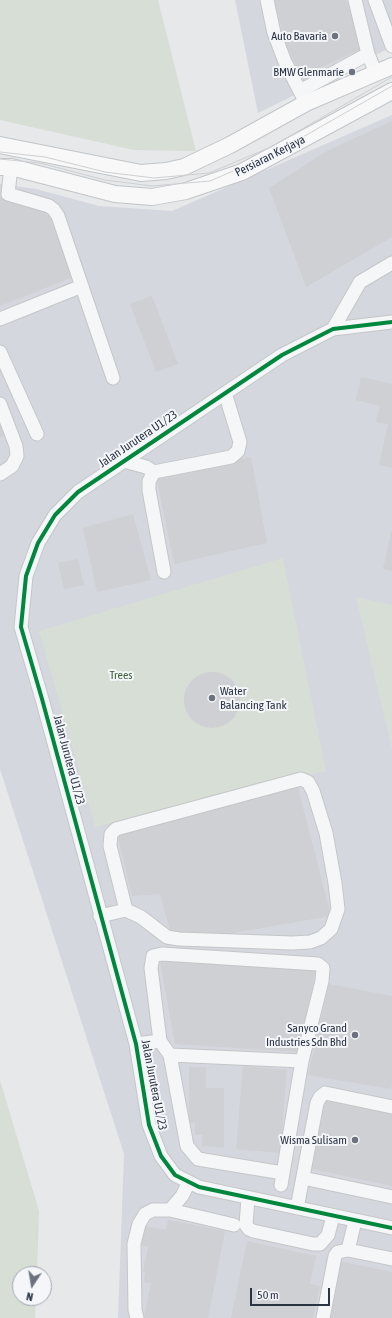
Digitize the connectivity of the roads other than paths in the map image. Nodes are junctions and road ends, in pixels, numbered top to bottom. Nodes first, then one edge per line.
1 (267, 0) edge
2 (355, 0) edge
3 (375, 0) edge
4 (391, 38) edge
5 (368, 54) junction
6 (392, 66) edge
7 (376, 73) junction
8 (392, 92) edge
9 (303, 97) junction
10 (0, 145) edge
11 (6, 167) edge
12 (4, 193) edge
13 (392, 263) edge
14 (82, 286) junction
15 (0, 319) edge
16 (392, 322) edge
17 (333, 329) junction
18 (0, 352) edge
19 (113, 378) dead end
20 (225, 393) junction
21 (0, 404) edge
22 (37, 434) dead end
23 (124, 461) junction
24 (154, 472) junction
25 (0, 474) edge
26 (164, 572) dead end
27 (126, 910) junction
28 (100, 916) junction
29 (160, 1041) junction
30 (136, 1044) junction
31 (170, 1055) junction
32 (302, 1061) junction
33 (392, 1107) edge
34 (303, 1178) junction
35 (189, 1182) junction
36 (392, 1197) edge
37 (248, 1198) junction
38 (297, 1208) junction
39 (170, 1210) junction
40 (333, 1216) junction
41 (355, 1220) junction
42 (234, 1224) dead end
43 (392, 1228) edge
44 (348, 1250) junction
45 (392, 1259) edge
46 (137, 1318) edge
47 (323, 1318) edge

1 - 9 street
2 - 5 street
3 - 4 street
5 - 7 street
5 - 9 street
6 - 7 main road
7 - 9 main road
8 - 11 main road, Persiaran Kerjaya
9 - 10 main road
11 - 12 street
12 - 14 street
13 - 17 street
14 - 15 street
14 - 19 street
16 - 17 street, Jalan Jurutera U1/23
17 - 20 street, Jalan Jurutera U1/23
18 - 22 street
20 - 23 street, Jalan Jurutera U1/23
20 - 24 street
21 - 25 street
23 - 24 street
23 - 28 street, Jalan Jurutera U1/23
24 - 26 street
27 - 27 street
27 - 28 street
28 - 30 street, Jalan Jurutera U1/23
29 - 30 street
29 - 31 street
29 - 32 street
30 - 35 street, Jalan Jurutera U1/23
31 - 32 street
31 - 32 street
33 - 34 street
34 - 36 street
34 - 38 street
35 - 37 street, Jalan Jurutera U1/23
35 - 39 street
37 - 38 street, Jalan Jurutera U1/23
37 - 40 street
38 - 40 street, Jalan Jurutera U1/23
39 - 42 street
39 - 46 street
40 - 41 street, Jalan Jurutera U1/23
41 - 43 street, Jalan Jurutera U1/23
41 - 44 street
44 - 45 street
44 - 47 street

